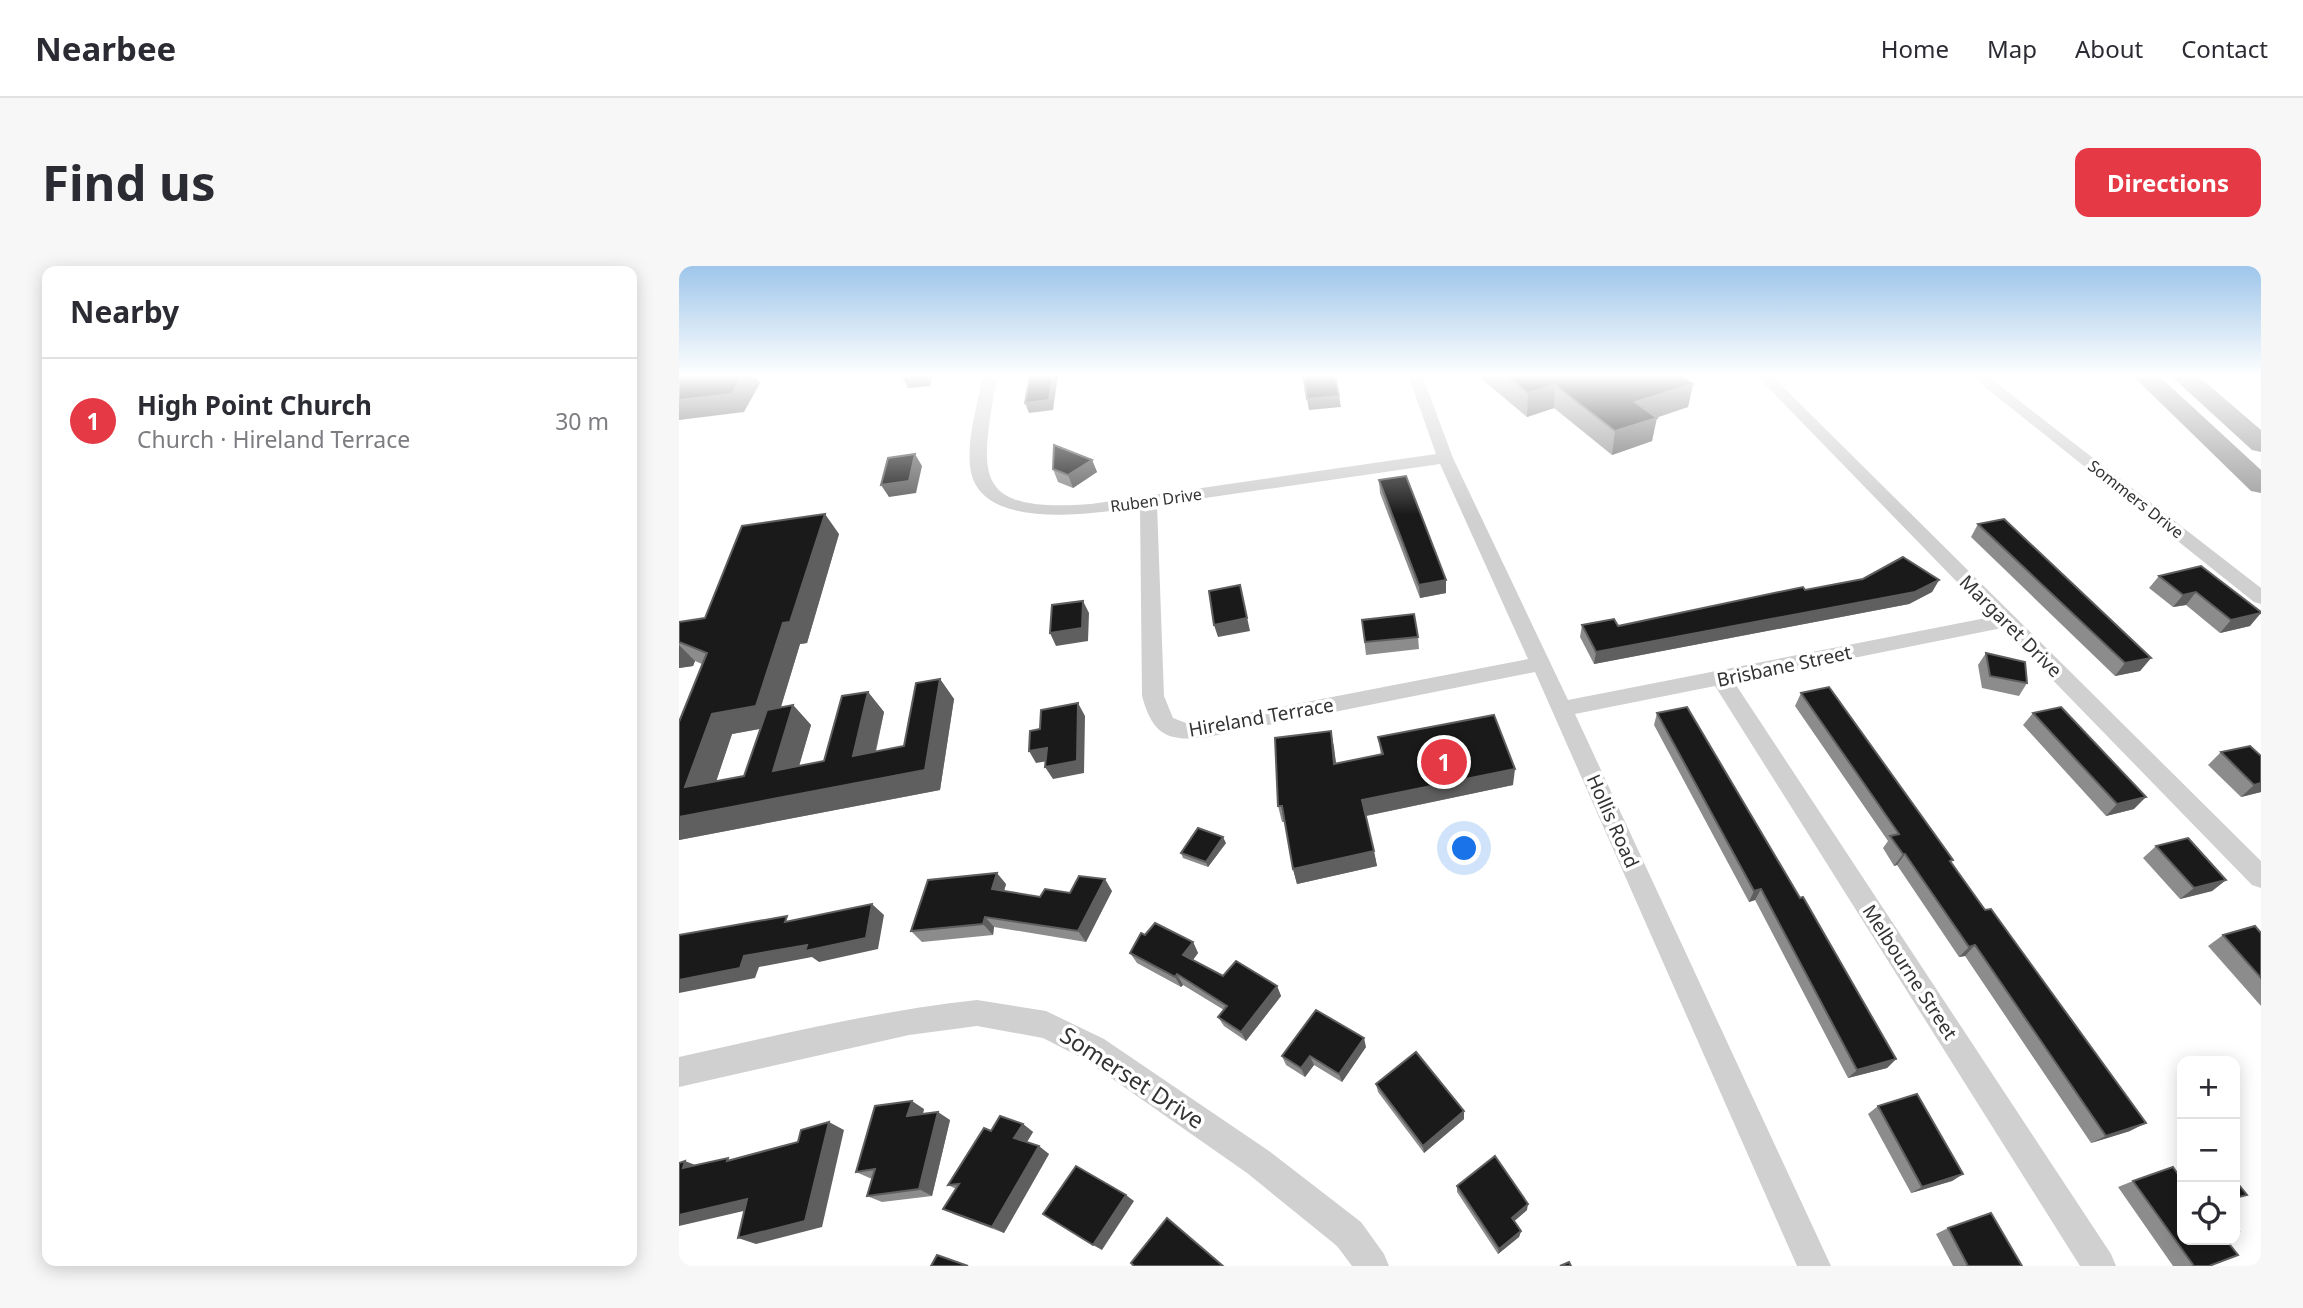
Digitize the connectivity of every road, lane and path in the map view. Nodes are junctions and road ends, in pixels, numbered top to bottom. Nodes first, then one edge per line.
1 (984, 422) edge
2 (1432, 422) edge
3 (1809, 422) edge
4 (2036, 422) edge
5 (2186, 422) edge
6 (2194, 422) edge
7 (2235, 422) edge
8 (2261, 444) edge
9 (1445, 458) junction
10 (2235, 460) junction
11 (2261, 485) edge
12 (1148, 501) junction
13 (2261, 598) edge
14 (2006, 621) junction
15 (1540, 664) junction
16 (1721, 679) junction
17 (1562, 709) junction
18 (2261, 877) edge
19 (679, 1072) edge
20 (1372, 1266) edge
21 (1814, 1266) edge
22 (2099, 1266) edge

1 - 12 street, Ruben Drive
2 - 9 street, Hollis Road
3 - 14 street, Margaret Drive
4 - 13 street, Sommers Drive
5 - 10 highway
6 - 10 highway
7 - 8 highway
9 - 12 street, Ruben Drive
9 - 15 street, Hollis Road
10 - 11 highway
12 - 15 street, Hireland Terrace
14 - 16 street, Brisbane Street
14 - 18 street, Margaret Drive
15 - 17 street, Hollis Road
16 - 17 street, Brisbane Street
16 - 22 street, Melbourne Street
17 - 21 street, Hollis Road
19 - 20 street, Somerset Drive

